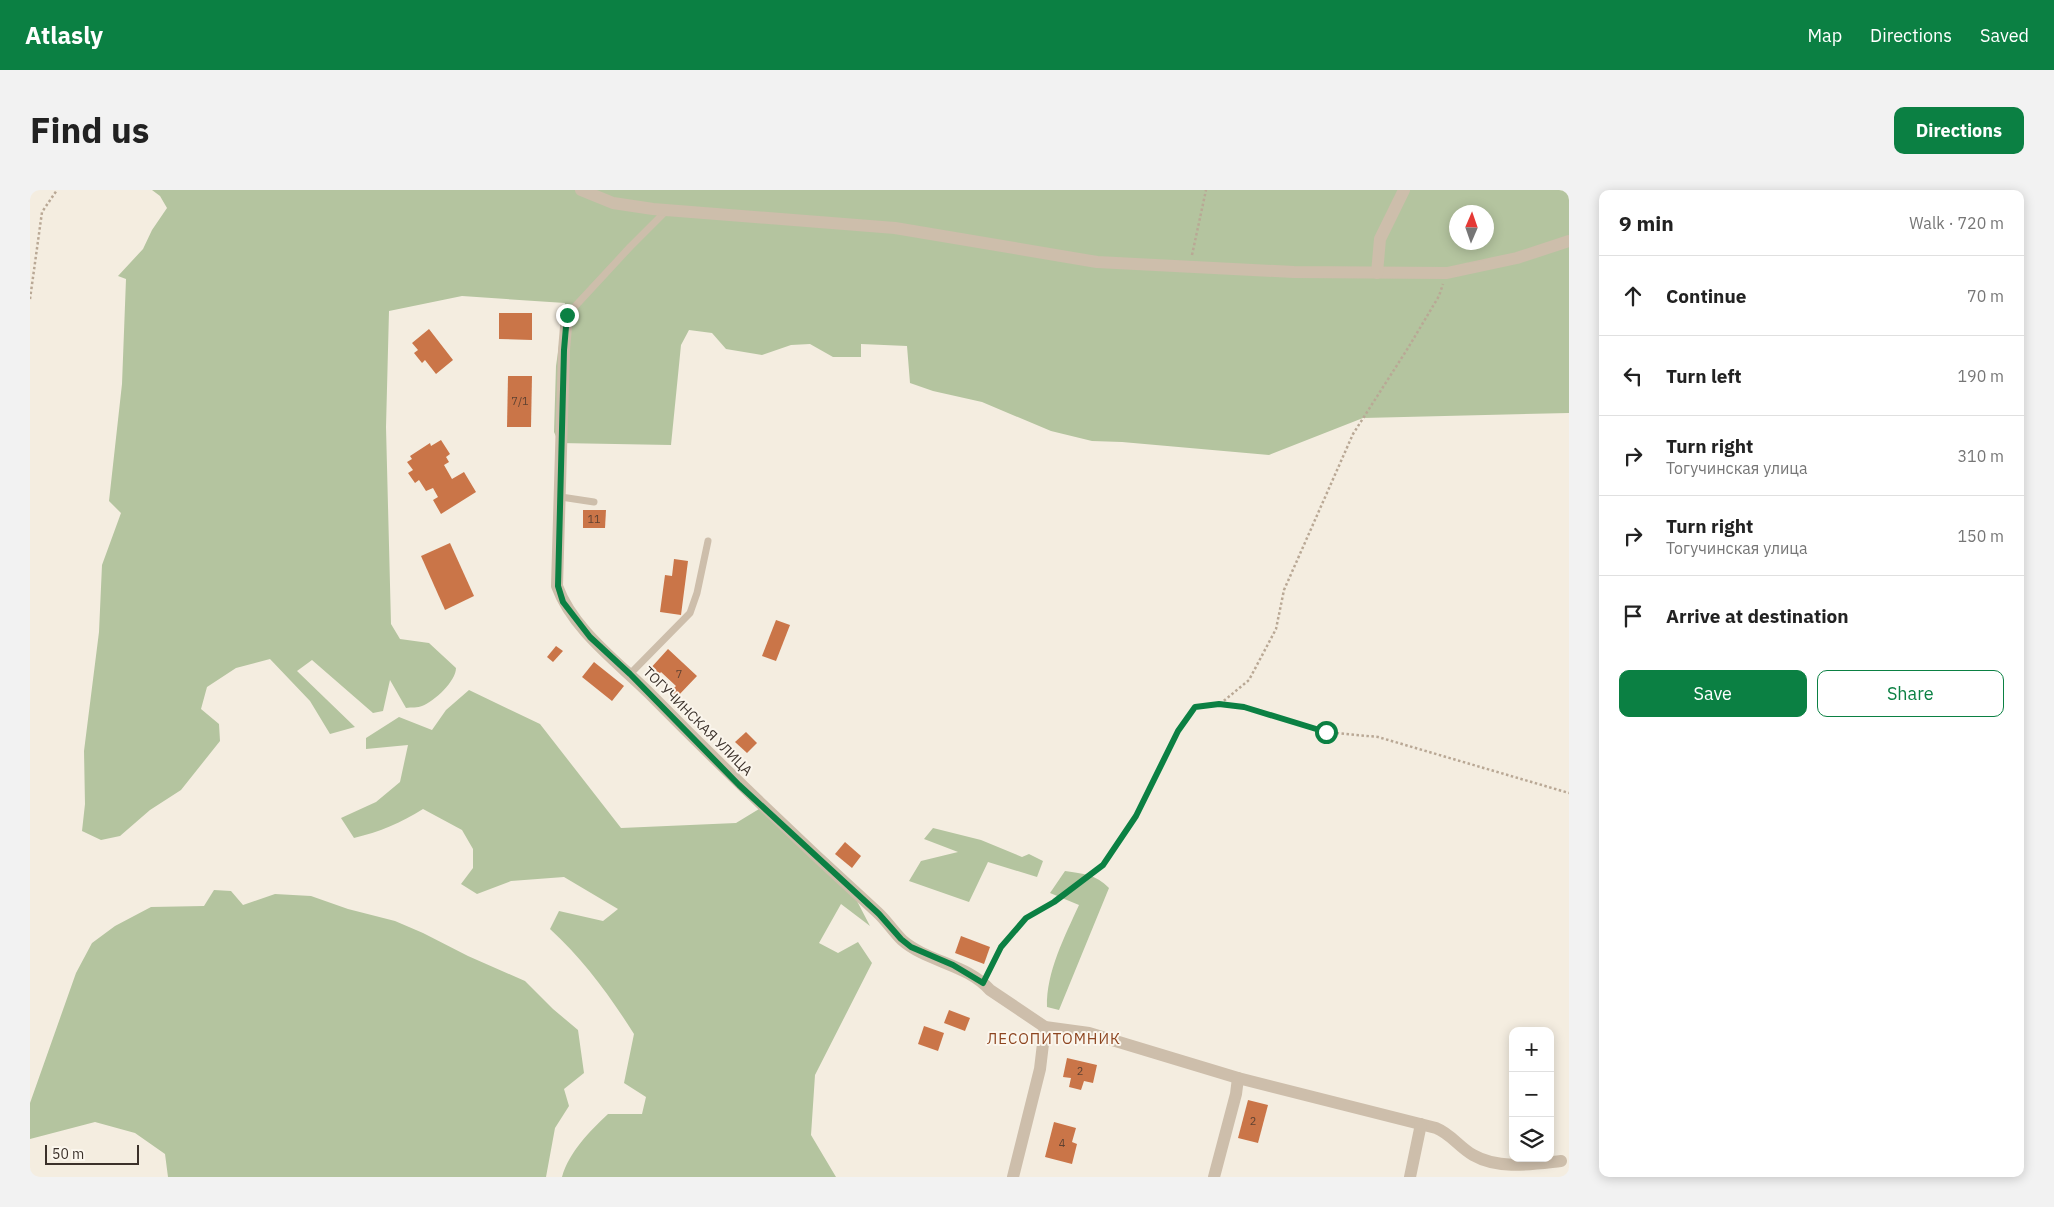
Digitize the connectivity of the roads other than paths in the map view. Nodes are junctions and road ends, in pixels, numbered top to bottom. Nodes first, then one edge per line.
1 (581, 190) edge
2 (1404, 190) edge
3 (667, 210) junction
4 (1569, 241) edge
5 (1377, 273) junction
6 (567, 315) joint
7 (561, 497) junction
8 (594, 502) dead end
9 (708, 542) dead end
10 (630, 674) junction
11 (1045, 1027) junction
12 (1238, 1078) junction
13 (1421, 1124) junction
14 (1561, 1161) dead end
15 (1013, 1177) edge
16 (1214, 1177) edge
17 (1410, 1177) edge

1 - 3 street
2 - 5 street
3 - 5 street
3 - 6 lane
4 - 5 street
6 - 7 street, ТОГУЧИНСКАЯ УЛИЦА
7 - 8 lane
7 - 10 street, ТОГУЧИНСКАЯ УЛИЦА
9 - 10 lane
10 - 11 street, ТОГУЧИНСКАЯ УЛИЦА
11 - 12 street
11 - 15 street
12 - 13 street
12 - 16 street
13 - 14 street
13 - 17 street

